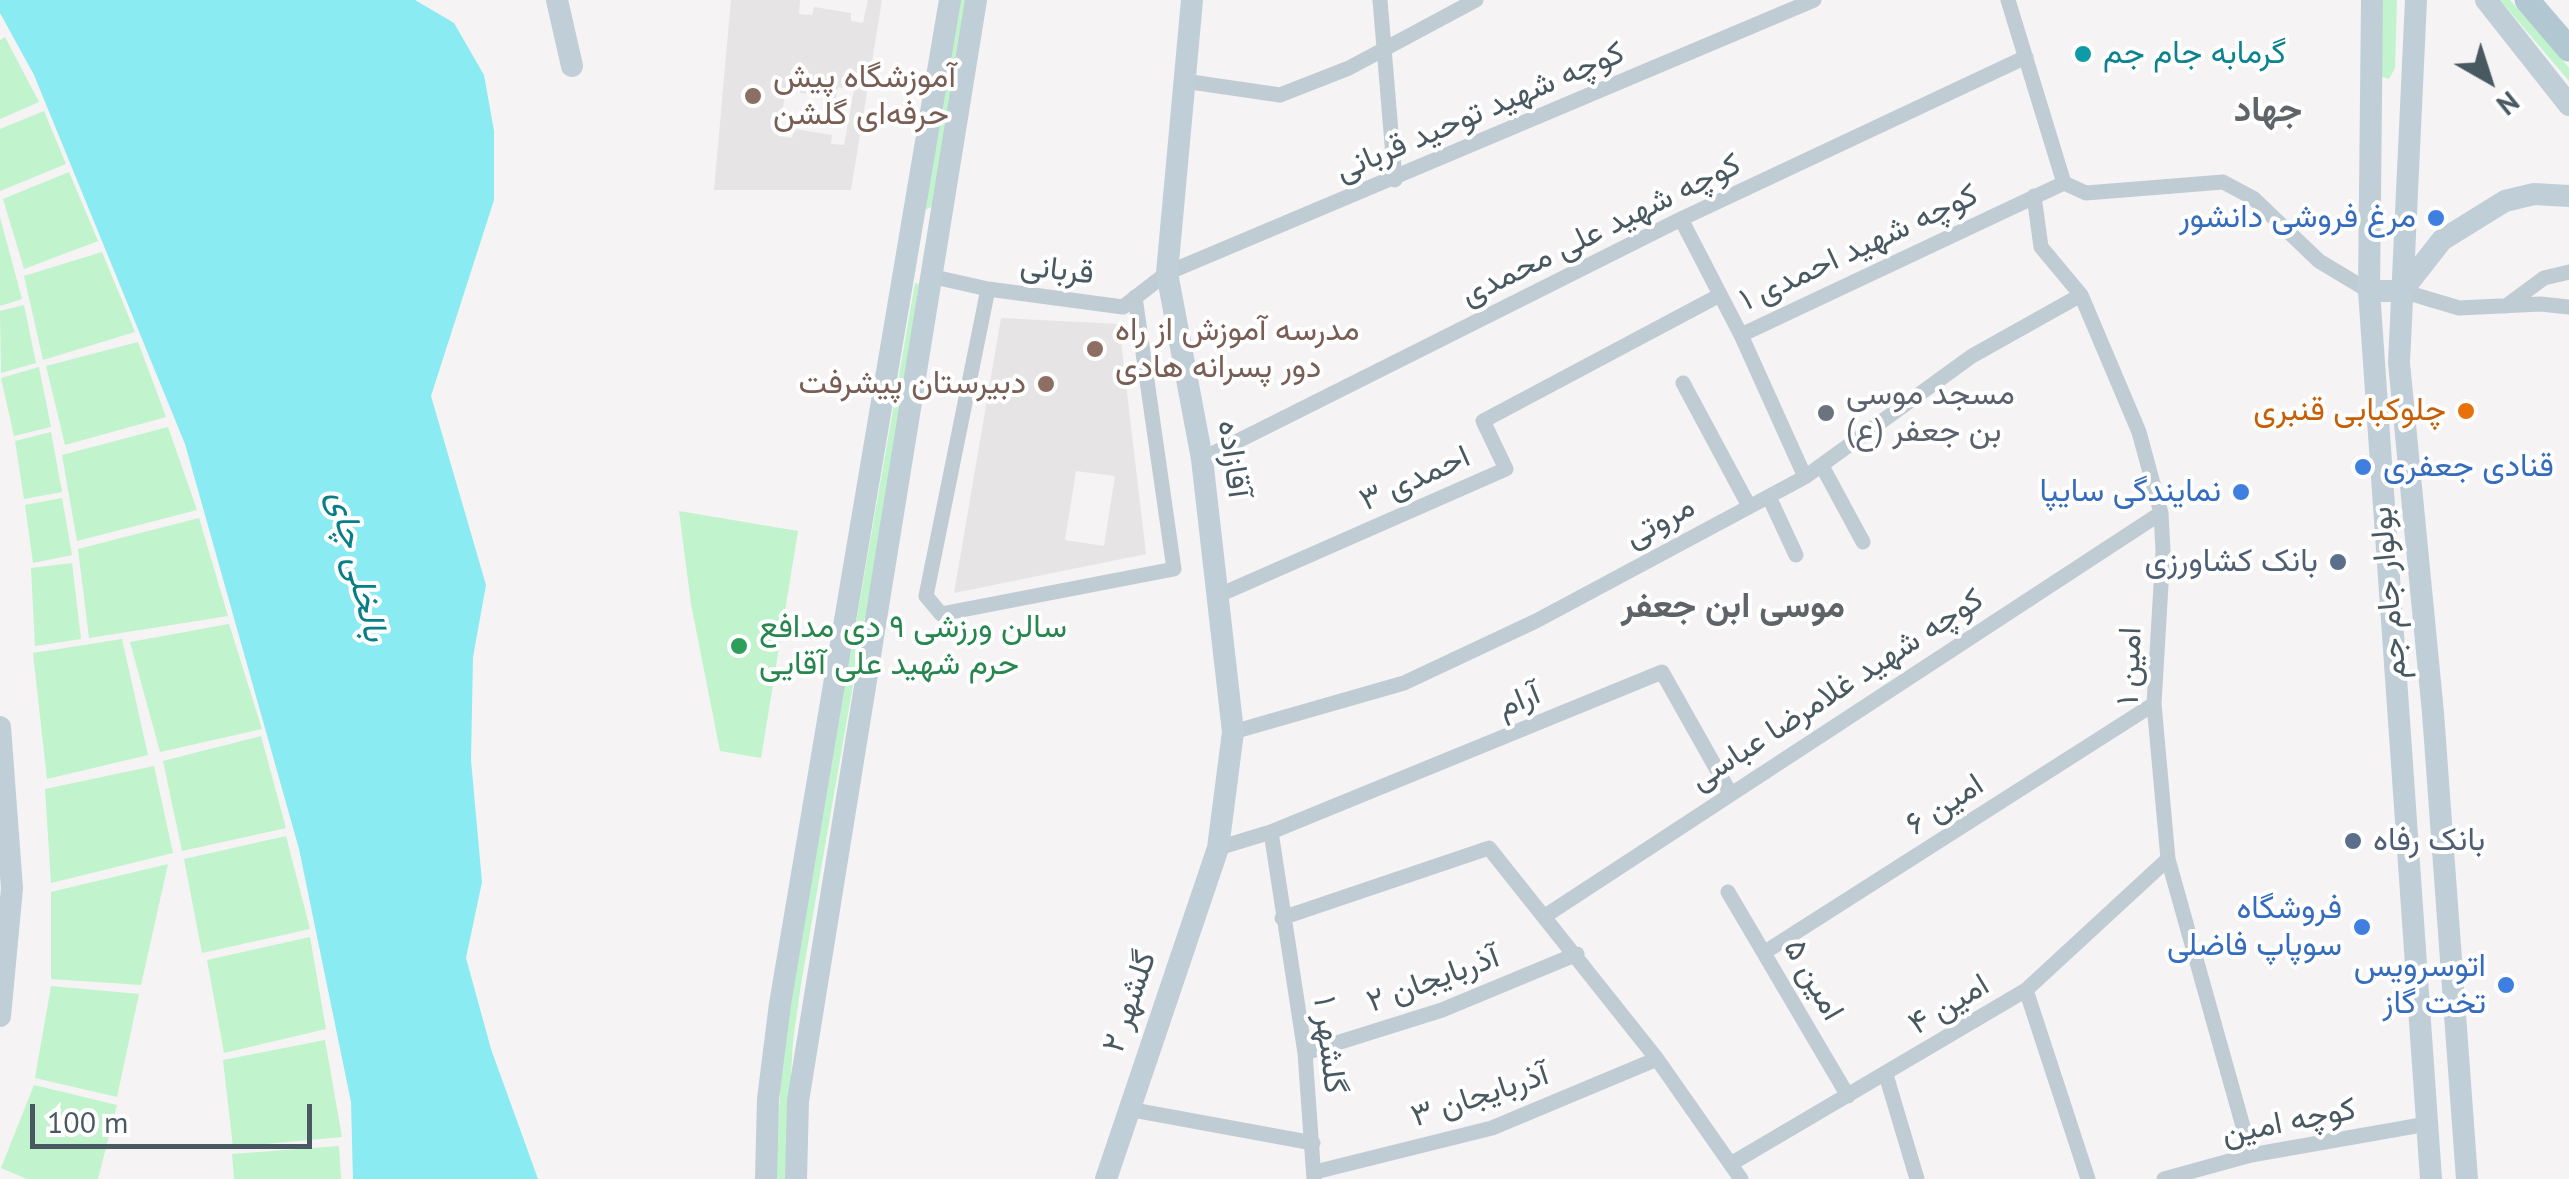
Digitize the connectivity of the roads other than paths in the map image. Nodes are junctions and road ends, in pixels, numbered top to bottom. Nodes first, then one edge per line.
1 (556, 0) edge
2 (950, 0) edge
3 (976, 0) edge
4 (1192, 0) edge
5 (1380, 0) edge
6 (1476, 0) edge
7 (1814, 0) edge
8 (2008, 0) edge
9 (2372, 0) edge
10 (2416, 0) edge
11 (2486, 0) edge
12 (2527, 0) edge
13 (1384, 46) junction
14 (2569, 49) edge
15 (2026, 57) junction
16 (572, 66) dead end
17 (1184, 82) junction
18 (2371, 102) junction
19 (2411, 103) junction
20 (2569, 104) edge
21 (1394, 180) junction
22 (2064, 184) junction
23 (2034, 196) junction
24 (2569, 196) edge
25 (1681, 220) junction
26 (905, 272) junction
27 (1167, 272) junction
28 (2569, 272) edge
29 (930, 276) junction
30 (988, 289) junction
31 (2369, 291) junction
32 (2402, 291) junction
33 (1720, 295) junction
34 (2081, 296) junction
35 (1135, 297) junction
36 (2506, 306) junction
37 (2569, 308) edge
38 (1741, 335) junction
39 (1682, 383) dead end
40 (1202, 459) junction
41 (1822, 466) junction
42 (1804, 477) junction
43 (1769, 497) junction
44 (1749, 506) junction
45 (2161, 513) junction
46 (1864, 542) dead end
47 (1796, 555) dead end
48 (2388, 574) junction
49 (2421, 575) junction
50 (1218, 596) junction
51 (2154, 704) junction
52 (2400, 712) junction
53 (2433, 713) junction
54 (0, 727) edge
55 (1232, 732) junction
56 (1730, 791) junction
57 (4, 803) edge
58 (1271, 832) junction
59 (1218, 848) junction
60 (2168, 859) junction
61 (6, 892) edge
62 (1728, 892) dead end
63 (1546, 916) junction
64 (1282, 918) junction
65 (1765, 952) junction
66 (1577, 954) junction
67 (2026, 990) junction
68 (0, 1016) edge
69 (1306, 1053) junction
70 (1658, 1059) junction
71 (1886, 1075) junction
72 (1848, 1096) junction
73 (1128, 1109) junction
74 (2427, 1124) junction
75 (1313, 1143) junction
76 (2251, 1155) junction
77 (1734, 1162) junction
78 (1315, 1176) edge
79 (766, 1179) edge
80 (796, 1179) edge
81 (1106, 1179) edge
82 (1741, 1179) edge
83 (1917, 1179) edge
84 (2088, 1179) edge
85 (2164, 1179) edge
86 (2431, 1179) edge
87 (2468, 1179) edge

1 - 16 main road
2 - 26 main road
3 - 29 main road
4 - 17 main road, آقازاده
5 - 13 street
6 - 13 street
7 - 21 street, کوچه شهید توحید قربانی
8 - 15 street
9 - 18 main road, بولوار جام جم
10 - 19 main road, بولوار جام جم
11 - 20 main road
12 - 14 main road
13 - 17 street
13 - 21 street
15 - 22 street
15 - 25 street, کوچه شهید علی محمدی
17 - 27 main road, آقازاده
18 - 19 main road
18 - 31 main road, بولوار جام جم
19 - 32 main road, بولوار جام جم
21 - 27 street, کوچه شهید توحید قربانی
22 - 23 street, کوچه شهید احمدی ۱
22 - 31 street
23 - 34 street, امین ۱
23 - 38 street, کوچه شهید احمدی ۱
24 - 32 main road
25 - 33 street, کوچه شهید احمدی ۱
25 - 40 street, کوچه شهید علی محمدی
26 - 29 main road
26 - 79 main road
27 - 35 street, قربانی
27 - 40 main road, آقازاده
28 - 36 street
29 - 30 street, قربانی
29 - 80 main road
30 - 35 street, قربانی
30 - 35 street
31 - 32 main road
31 - 48 main road, بولوار جام جم
32 - 36 street
32 - 49 main road, بولوار جام جم
33 - 38 street, کوچه شهید احمدی ۱
33 - 50 street, احمدی ۳
34 - 41 street, مروتی
34 - 45 street, امین ۱
36 - 37 street
38 - 42 street
39 - 44 street
40 - 50 main road, آقازاده
41 - 42 street, مروتی
41 - 46 street
42 - 43 street, مروتی
43 - 44 street, مروتی
43 - 47 street
44 - 55 street, مروتی
45 - 51 street, امین ۱
45 - 56 street, کوچه شهید غلامرضا عباسی
48 - 49 main road
48 - 52 main road, بولوار جام جم
49 - 53 main road, بولوار جام جم
50 - 55 main road, آقازاده
51 - 60 street, امین ۱
51 - 65 street, امین ۶
52 - 53 main road
52 - 74 main road, بولوار جام جم
53 - 87 main road, بولوار جام جم
54 - 57 main road
55 - 59 main road, آقازاده
56 - 58 street, آرام
56 - 63 street, کوچه شهید غلامرضا عباسی
57 - 61 main road
58 - 59 street
58 - 64 street, گلشهر ۱
59 - 73 main road, گلشهر ۲
60 - 67 street, امین ۴
60 - 76 street, امین ۱
61 - 68 main road
62 - 65 street, امین ۵
63 - 64 street
63 - 66 street
64 - 69 street, گلشهر ۱
65 - 72 street, امین ۵
66 - 69 street, آذربایجان ۲
66 - 70 street
67 - 71 street, امین ۴
67 - 84 street
69 - 75 street, گلشهر ۱
70 - 77 street
70 - 78 street, آذربایجان ۳
71 - 72 street, امین ۴
71 - 83 street
72 - 77 street, امین ۴
73 - 75 street
73 - 81 main road, گلشهر ۲
74 - 76 street, کوچه امین
74 - 86 main road, بولوار جام جم
75 - 78 street, گلشهر ۱
76 - 85 street, کوچه امین
77 - 82 street

